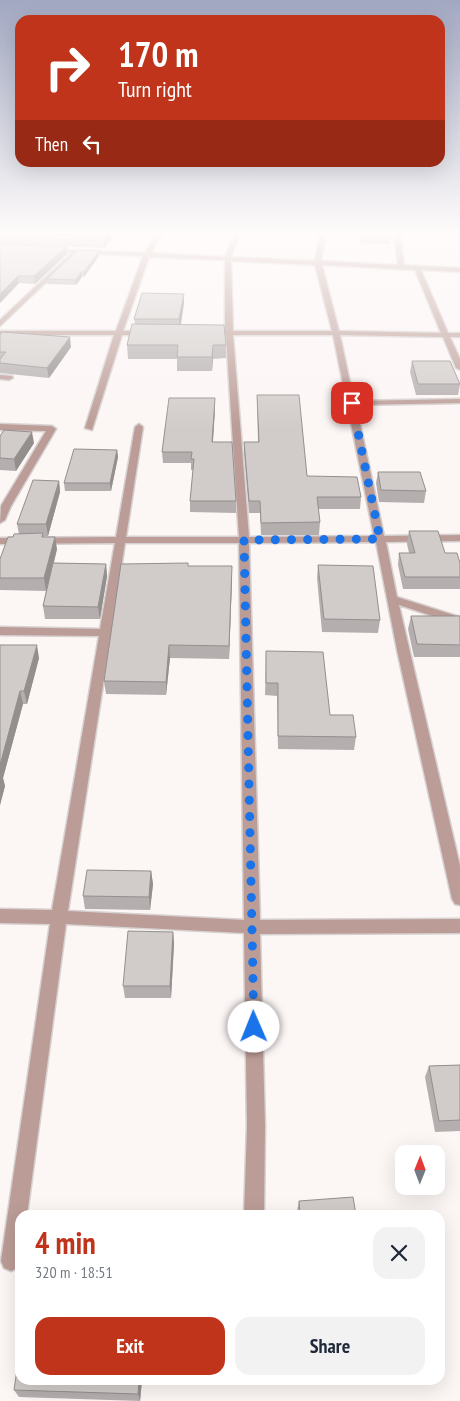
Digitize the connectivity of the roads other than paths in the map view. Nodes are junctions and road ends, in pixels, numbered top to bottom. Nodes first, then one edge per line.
1 (26, 299) edge
2 (131, 299) edge
3 (229, 299) edge
4 (327, 299) edge
5 (430, 299) edge
6 (0, 324) edge
7 (119, 332) junction
8 (156, 332) edge
9 (0, 333) edge
10 (211, 333) edge
11 (229, 333) junction
12 (336, 333) junction
13 (445, 335) junction
14 (460, 335) edge
15 (460, 368) edge
16 (460, 400) edge
17 (352, 403) junction
18 (0, 427) edge
19 (139, 427) dead end
20 (89, 428) dead end
21 (3, 506) edge
22 (0, 520) edge
23 (460, 538) edge
24 (380, 539) junction
25 (244, 540) junction
26 (0, 541) edge
27 (121, 542) junction
28 (393, 600) junction
29 (460, 621) edge
30 (0, 632) edge
31 (106, 633) junction
32 (460, 899) edge
33 (0, 916) edge
34 (59, 917) junction
35 (460, 926) edge
36 (251, 927) junction
37 (18, 1210) edge
38 (254, 1210) edge
39 (15, 1232) edge
40 (11, 1261) dead end

1 - 6 street
2 - 7 street
3 - 11 street
4 - 12 street
5 - 13 street
7 - 8 street
7 - 9 street
7 - 20 street
10 - 11 street
11 - 12 street
11 - 25 street
12 - 13 street
12 - 17 street
13 - 14 street
13 - 15 street
16 - 17 street
17 - 24 street
18 - 21 street
19 - 27 street
21 - 22 street
23 - 24 street
24 - 25 street
24 - 28 street
25 - 27 street
25 - 36 street
26 - 27 street
27 - 31 street
28 - 29 street
28 - 32 street
30 - 31 street
31 - 34 street
33 - 34 street
34 - 36 street
34 - 37 street
35 - 36 street
36 - 38 street
39 - 40 street

